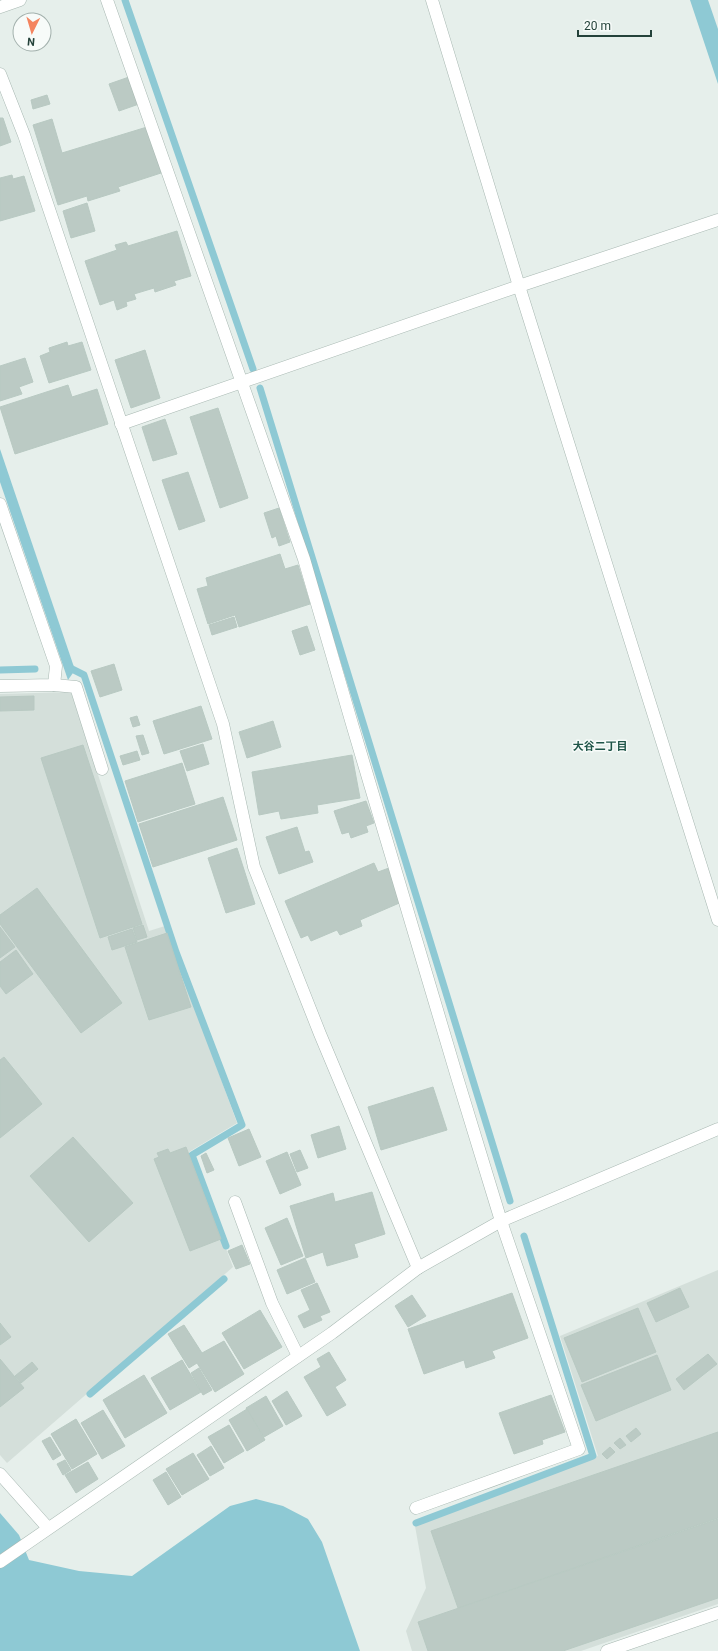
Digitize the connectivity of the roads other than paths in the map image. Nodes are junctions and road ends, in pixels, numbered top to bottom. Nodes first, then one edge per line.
1 (20, 0) edge
2 (107, 0) edge
3 (432, 0) edge
4 (0, 7) edge
5 (0, 74) edge
6 (718, 220) edge
7 (519, 286) junction
8 (243, 382) junction
9 (121, 424) junction
10 (0, 504) edge
11 (54, 685) junction
12 (0, 686) edge
13 (102, 769) dead end
14 (718, 920) edge
15 (718, 1129) edge
16 (234, 1202) dead end
17 (501, 1220) junction
18 (418, 1268) junction
19 (298, 1356) junction
20 (0, 1474) edge
21 (416, 1508) dead end
22 (48, 1528) junction
23 (0, 1562) edge
24 (718, 1613) edge
25 (607, 1651) edge

1 - 4 street
2 - 8 street
3 - 7 street
5 - 9 street
6 - 7 street
7 - 8 street
7 - 14 street
8 - 9 street
8 - 17 street
9 - 18 street
10 - 11 street
11 - 12 street
11 - 13 street
15 - 17 street
16 - 19 street
17 - 18 street
17 - 21 street
18 - 19 street
19 - 22 street
20 - 22 street
22 - 23 street
24 - 25 street

